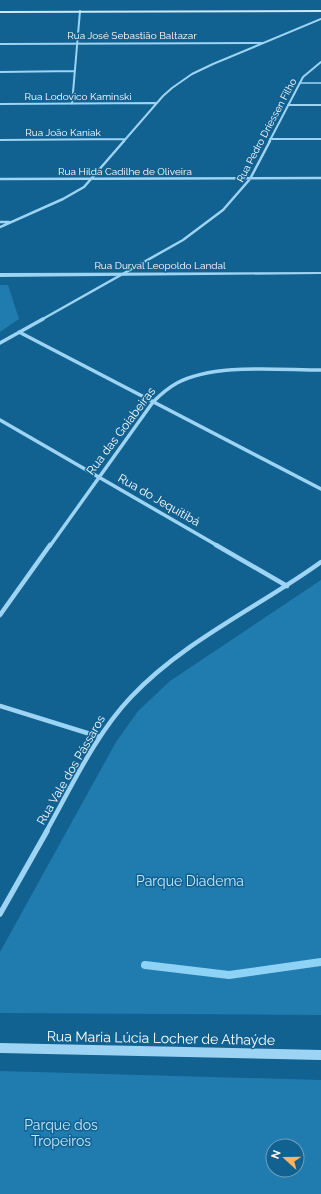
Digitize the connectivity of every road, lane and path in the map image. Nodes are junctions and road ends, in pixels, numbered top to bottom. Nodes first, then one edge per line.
1 (321, 11) edge
2 (0, 12) edge
3 (80, 12) junction
4 (321, 20) edge
5 (77, 43) junction
6 (264, 43) junction
7 (0, 44) edge
8 (321, 62) edge
9 (75, 71) junction
10 (0, 72) edge
11 (300, 83) junction
12 (321, 83) edge
13 (156, 103) junction
14 (0, 104) edge
15 (72, 104) junction
16 (288, 105) junction
17 (321, 105) edge
18 (270, 139) junction
19 (321, 139) edge
20 (0, 140) edge
21 (126, 140) junction
22 (321, 178) edge
23 (0, 179) edge
24 (92, 179) junction
25 (250, 179) junction
26 (0, 222) edge
27 (12, 222) junction
28 (0, 227) edge
29 (321, 273) edge
30 (121, 274) junction
31 (0, 275) edge
32 (19, 332) junction
33 (0, 343) edge
34 (321, 370) edge
35 (153, 402) junction
36 (0, 420) edge
37 (98, 477) junction
38 (321, 489) edge
39 (321, 562) edge
40 (287, 586) junction
41 (0, 615) edge
42 (0, 706) edge
43 (100, 737) junction
44 (0, 914) edge
45 (0, 1048) edge
46 (321, 1055) edge

1 - 3 main road
2 - 3 main road
3 - 5 street
4 - 6 street
5 - 6 street, Rua José Sebastião Baltazar
5 - 7 street, Rua José Sebastião Baltazar
5 - 9 street
6 - 13 street
8 - 11 street, Rua Pedro Driessen Filho
9 - 10 street
9 - 15 street
11 - 12 lane
11 - 16 street, Rua Pedro Driessen Filho
13 - 15 street, Rua Lodovico Kaminski
13 - 21 street
14 - 15 street, Rua Lodovico Kaminski
16 - 17 street
16 - 18 street, Rua Pedro Driessen Filho
18 - 19 street
18 - 25 street, Rua Pedro Driessen Filho
20 - 21 street, Rua João Kaniak
21 - 24 street
22 - 25 street, Rua Hilda Cadilhe de Oliveira
23 - 24 street, Rua Hilda Cadilhe de Oliveira
24 - 25 street, Rua Hilda Cadilhe de Oliveira
24 - 27 street
25 - 30 street, Rua Pedro Driessen Filho
26 - 27 street
27 - 28 street
29 - 30 street, Rua Durval Leopoldo Landal
30 - 31 street, Rua Durval Leopoldo Landal
30 - 32 street, Rua Pedro Driessen Filho
32 - 33 street, Rua Pedro Driessen Filho
32 - 35 street
34 - 35 street, Rua das Goiabeiras
35 - 37 street, Rua das Goiabeiras
35 - 38 street
36 - 37 street, Rua do Jequitibá
37 - 40 street, Rua do Jequitibá
37 - 41 street, Rua das Goiabeiras
39 - 40 street, Rua Vale dos Pássaros
40 - 43 street, Rua Vale dos Pássaros
42 - 43 street
43 - 44 street, Rua Vale dos Pássaros
45 - 46 street, Rua Maria Lúcia Locher de Athaýde

